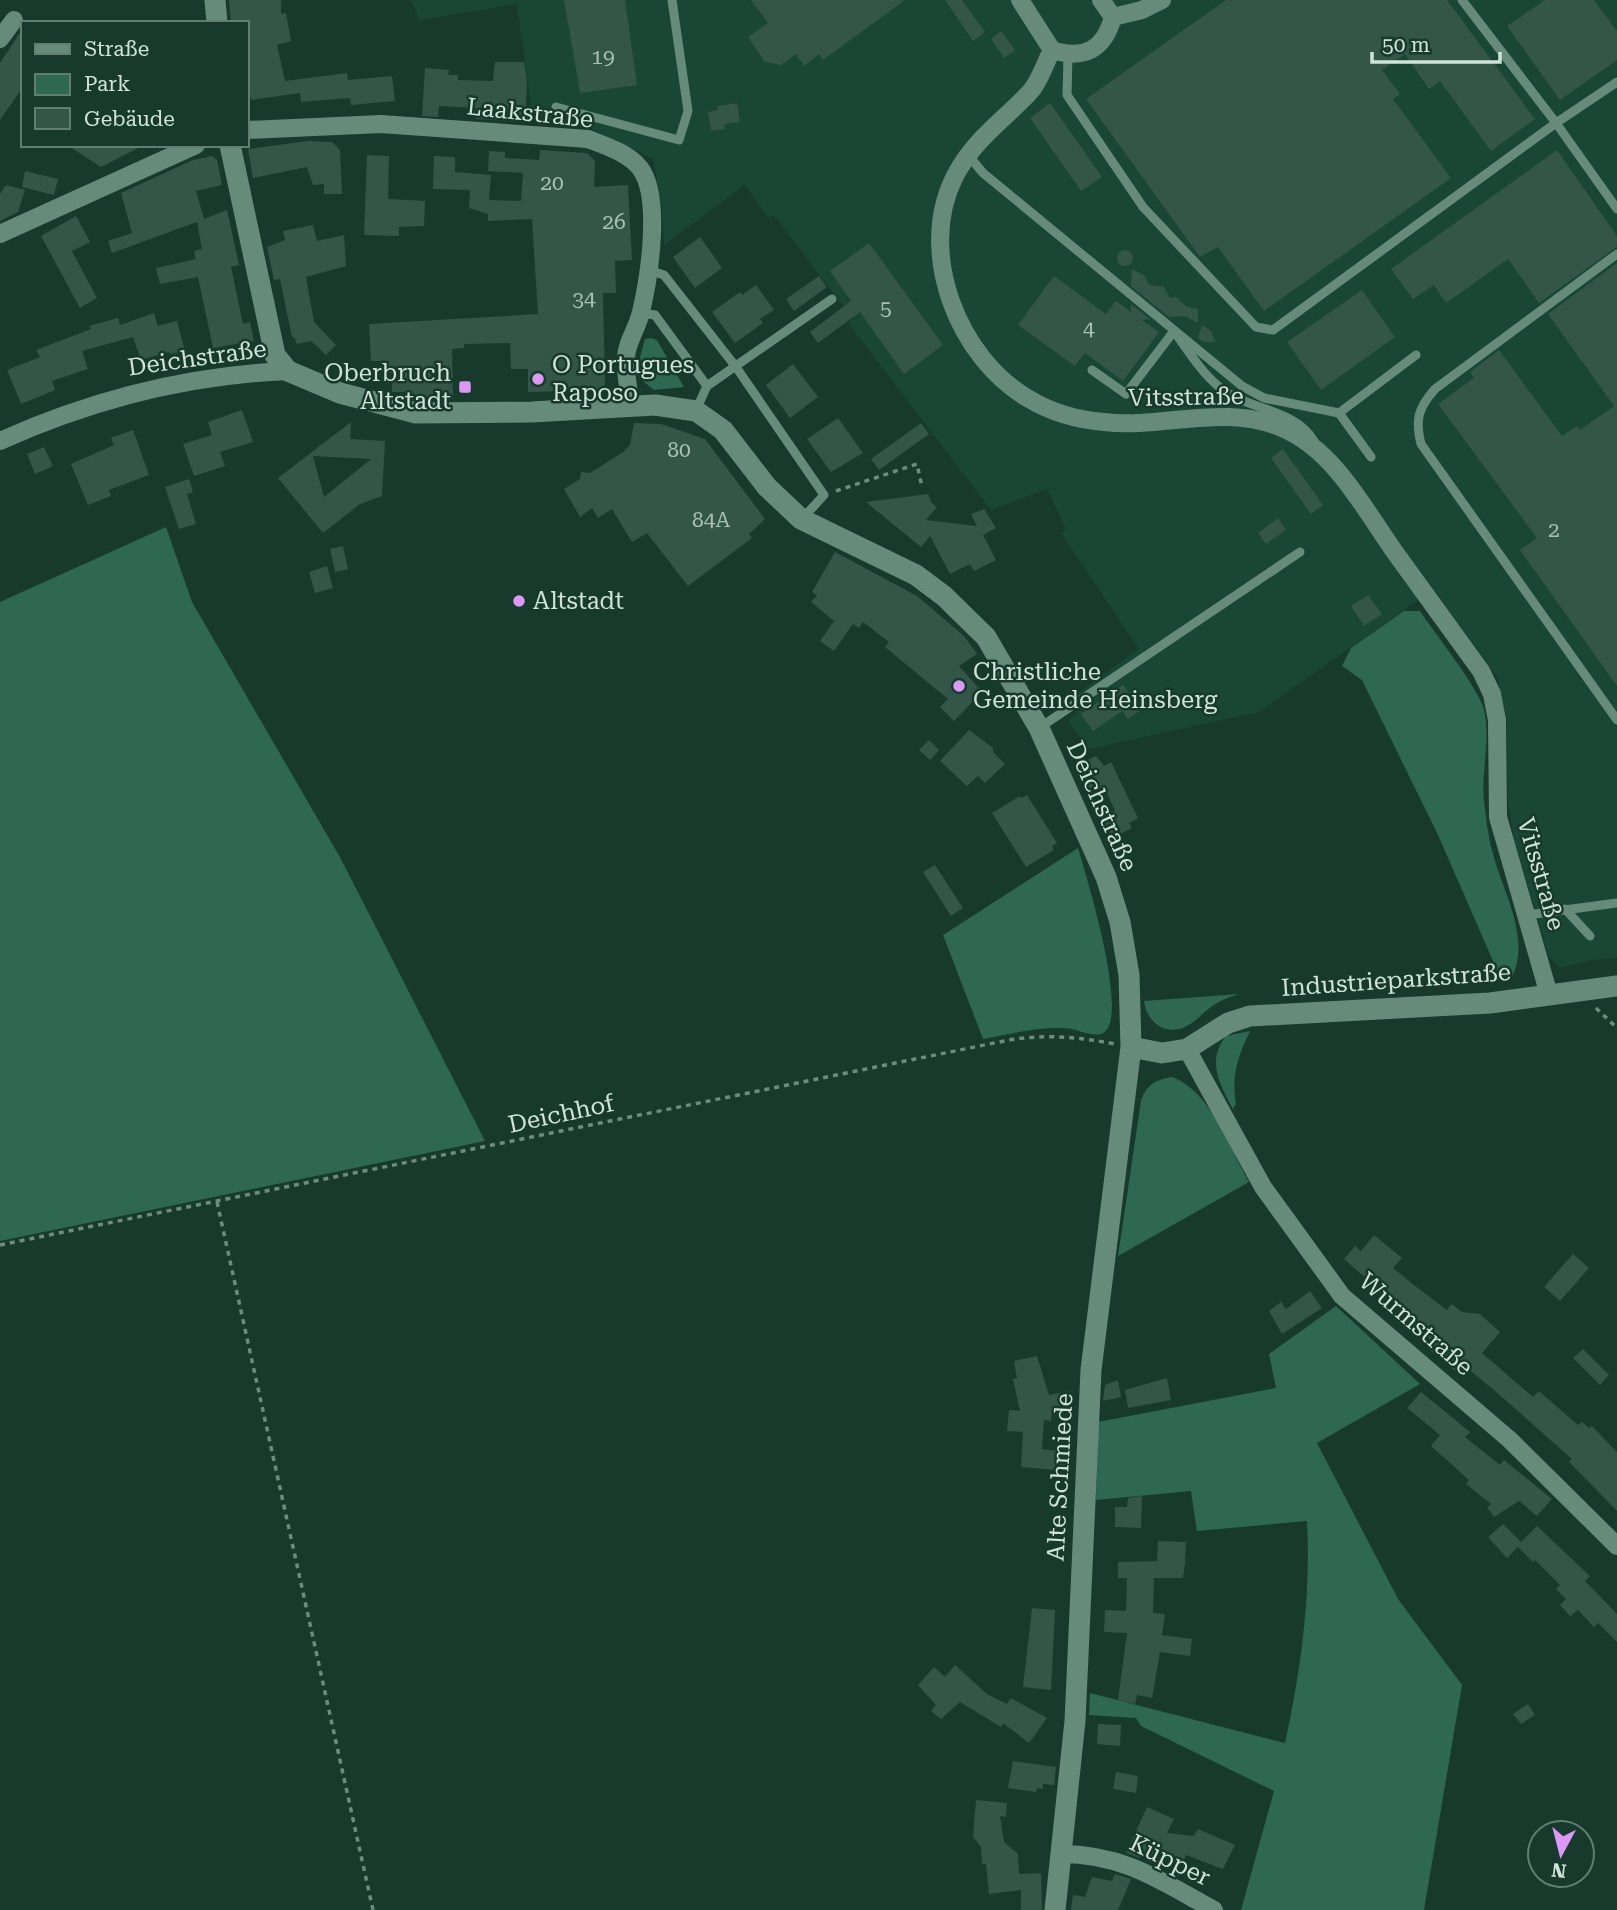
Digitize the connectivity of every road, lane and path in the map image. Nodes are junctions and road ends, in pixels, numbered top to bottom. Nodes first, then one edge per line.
1 (215, 0) edge
2 (672, 0) edge
3 (1020, 0) edge
4 (1101, 0) edge
5 (1162, 0) edge
6 (1462, 0) edge
7 (1113, 17) junction
8 (14, 20) dead end
9 (218, 21) edge
10 (0, 39) edge
11 (1060, 52) junction
12 (1617, 82) edge
13 (556, 107) dead end
14 (1556, 123) junction
15 (248, 130) edge
16 (192, 147) edge
17 (230, 147) edge
18 (967, 154) junction
19 (1617, 209) edge
20 (0, 234) edge
21 (1617, 254) edge
22 (648, 271) junction
23 (832, 299) dead end
24 (641, 313) junction
25 (1174, 331) junction
26 (1416, 355) dead end
27 (736, 366) junction
28 (1092, 370) dead end
29 (288, 371) junction
30 (707, 386) junction
31 (631, 407) junction
32 (695, 411) junction
33 (1339, 413) junction
34 (0, 441) edge
35 (1322, 454) junction
36 (1371, 457) dead end
37 (922, 487) dead end
38 (824, 495) junction
39 (802, 519) junction
40 (1300, 552) dead end
41 (1617, 720) edge
42 (1039, 728) junction
43 (1617, 903) edge
44 (1565, 909) junction
45 (1527, 915) junction
46 (1590, 936) dead end
47 (1617, 986) edge
48 (1582, 989) junction
49 (1549, 995) junction
50 (1617, 1028) edge
51 (1130, 1047) junction
52 (1187, 1049) junction
53 (217, 1202) junction
54 (0, 1245) edge
55 (1617, 1546) edge
56 (1061, 1854) junction
57 (373, 1910) edge
58 (1055, 1910) edge
59 (1214, 1910) edge

1 - 9 street
2 - 13 lane
3 - 11 street
4 - 7 street
5 - 7 street
6 - 14 lane
7 - 11 street
8 - 10 street
11 - 14 lane
11 - 18 street, Vitsstraße
12 - 14 lane
14 - 19 lane
15 - 22 street, Laakstraße
16 - 20 street
17 - 29 street
18 - 25 lane
18 - 35 street, Vitsstraße
21 - 41 lane
22 - 24 street, Laakstraße
22 - 27 lane
23 - 27 lane
24 - 30 lane
24 - 31 street, Laakstraße
25 - 28 lane
25 - 33 lane
25 - 35 lane
26 - 33 lane
27 - 30 lane
27 - 38 lane
29 - 31 street, Deichstraße
29 - 34 street, Deichstraße
30 - 32 lane
31 - 32 street, Deichstraße
32 - 39 street, Deichstraße
33 - 36 lane
35 - 45 street, Vitsstraße
37 - 38 path
38 - 39 lane
39 - 42 street, Deichstraße
40 - 42 lane
42 - 51 street, Deichstraße
43 - 44 lane
44 - 45 lane
44 - 46 lane
45 - 49 street, Vitsstraße
47 - 48 street, Industrieparkstraße
48 - 49 street, Industrieparkstraße
48 - 50 path
49 - 52 street, Industrieparkstraße
51 - 52 street
51 - 53 path, Deichhof
51 - 56 street, Alte Schmiede
52 - 55 street, Wurmstraße
53 - 54 path, Deichhof
53 - 57 path
56 - 58 street, Alte Schmiede
56 - 59 street, Küpper

